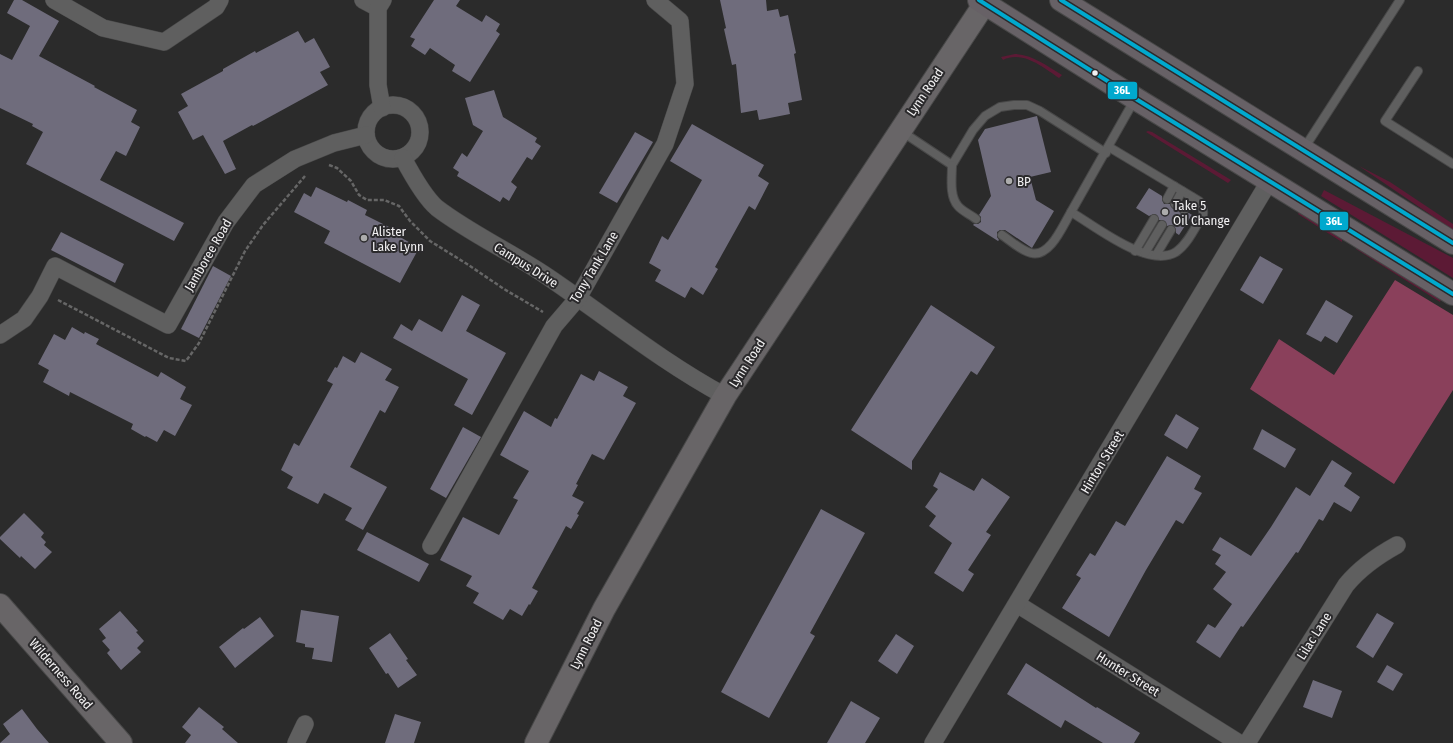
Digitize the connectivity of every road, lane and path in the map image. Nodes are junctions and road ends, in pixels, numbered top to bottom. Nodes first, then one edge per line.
1 (54, 0) edge
2 (220, 0) edge
3 (363, 0) edge
4 (655, 0) edge
5 (1061, 0) edge
6 (1400, 0) edge
7 (984, 1) edge
8 (380, 4) edge
9 (1418, 71) dead end
10 (1136, 99) junction
11 (382, 108) junction
12 (900, 130) junction
13 (366, 135) junction
14 (1107, 150) junction
15 (1303, 151) junction
16 (403, 158) junction
17 (322, 163) dead end
18 (1453, 164) edge
19 (952, 165) junction
20 (311, 171) dead end
21 (1270, 180) junction
22 (1174, 186) junction
23 (1182, 191) junction
24 (1192, 197) junction
25 (1167, 199) dead end
26 (1174, 204) dead end
27 (1184, 210) dead end
28 (1071, 212) junction
29 (976, 219) dead end
30 (1154, 220) dead end
31 (1162, 225) dead end
32 (1171, 230) dead end
33 (1002, 235) dead end
34 (1453, 243) edge
35 (1132, 249) junction
36 (1145, 253) junction
37 (1156, 255) junction
38 (1453, 294) edge
39 (578, 298) junction
40 (56, 299) dead end
41 (549, 315) dead end
42 (0, 335) edge
43 (725, 396) junction
44 (1397, 545) dead end
45 (431, 546) dead end
46 (1017, 604) junction
47 (0, 605) edge
48 (305, 724) dead end
49 (121, 743) edge
50 (296, 743) edge
51 (536, 743) edge
52 (933, 743) edge
53 (1239, 743) edge
54 (1246, 743) edge

1 - 2 street
3 - 8 street
4 - 39 street, Tony Tank Lane
5 - 15 main road
6 - 15 lane
7 - 10 main road
7 - 12 main road, Lynn Road
8 - 11 street
9 - 18 lane
10 - 14 lane
10 - 21 main road
11 - 13 street
11 - 16 street
12 - 19 lane
12 - 43 main road, Lynn Road
13 - 16 street
13 - 42 street, Jamboree Road
14 - 19 lane
14 - 22 lane
14 - 28 lane
15 - 34 main road
16 - 39 street, Campus Drive
17 - 41 path
19 - 29 lane
20 - 40 path
21 - 38 main road
21 - 46 street, Hinton Street
22 - 23 lane
22 - 25 lane
23 - 24 lane
23 - 26 lane
24 - 27 lane
24 - 37 lane
28 - 33 lane
28 - 35 lane
30 - 35 lane
31 - 36 lane
32 - 37 lane
35 - 36 lane
36 - 37 lane
39 - 43 street, Campus Drive
39 - 45 street, Tony Tank Lane
43 - 51 main road, Lynn Road
44 - 54 street, Lilac Lane
46 - 52 street, Hinton Street
46 - 53 street, Hunter Street
47 - 49 main road, Wilderness Road
48 - 50 street

